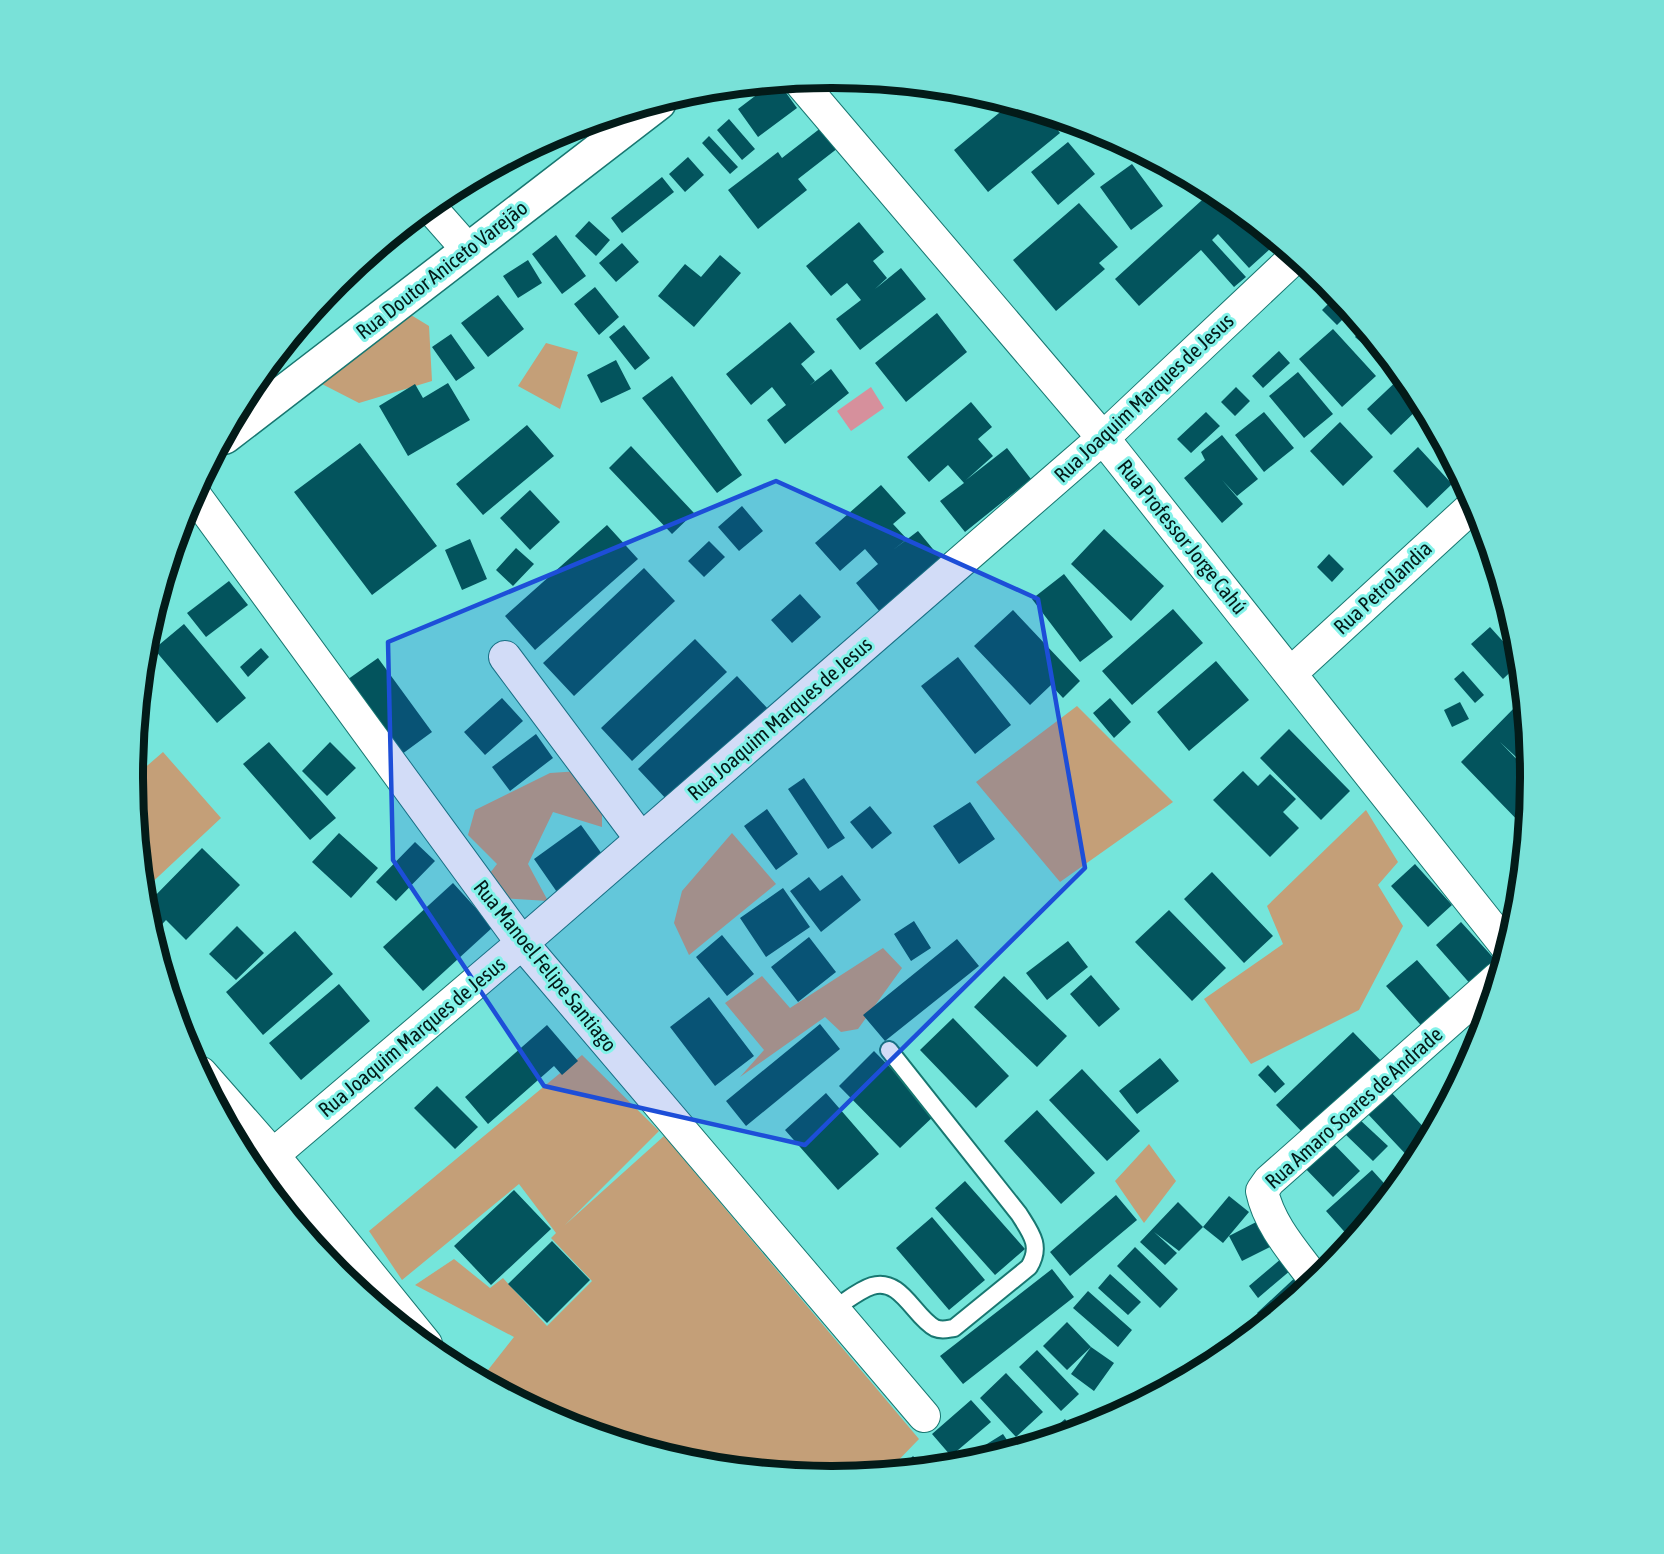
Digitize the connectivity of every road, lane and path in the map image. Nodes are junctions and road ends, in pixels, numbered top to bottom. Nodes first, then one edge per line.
1 (806, 89) edge
2 (641, 116) edge
3 (436, 214) edge
4 (468, 250) junction
5 (1289, 262) edge
6 (241, 425) edge
7 (1103, 438) junction
8 (201, 503) edge
9 (1467, 511) edge
10 (504, 657) dead end
11 (1291, 673) junction
12 (641, 839) junction
13 (1501, 939) edge
14 (522, 943) junction
15 (1487, 988) edge
16 (889, 1050) dead end
17 (243, 1132) edge
18 (265, 1164) edge
19 (1310, 1273) edge
20 (393, 1307) edge
21 (832, 1310) junction
22 (924, 1416) dead end

1 - 7 street, Rua Professor Jorge Cahú
2 - 4 street, Rua Doutor Aniceto Varejão
3 - 4 street
4 - 6 street, Rua Doutor Aniceto Varejão
5 - 7 street, Rua Joaquim Marques de Jesus
7 - 11 street, Rua Professor Jorge Cahú
7 - 12 street, Rua Joaquim Marques de Jesus
8 - 14 street, Rua Manoel Felipe Santiago
9 - 11 street, Rua Petrolandia
10 - 12 street
11 - 13 street, Rua Professor Jorge Cahú
12 - 14 street, Rua Joaquim Marques de Jesus
14 - 18 street, Rua Joaquim Marques de Jesus
14 - 21 street, Rua Manoel Felipe Santiago
15 - 19 street, Rua Amaro Soares de Andrade
16 - 21 lane
17 - 18 street
18 - 20 street
21 - 22 street, Rua Manoel Felipe Santiago

